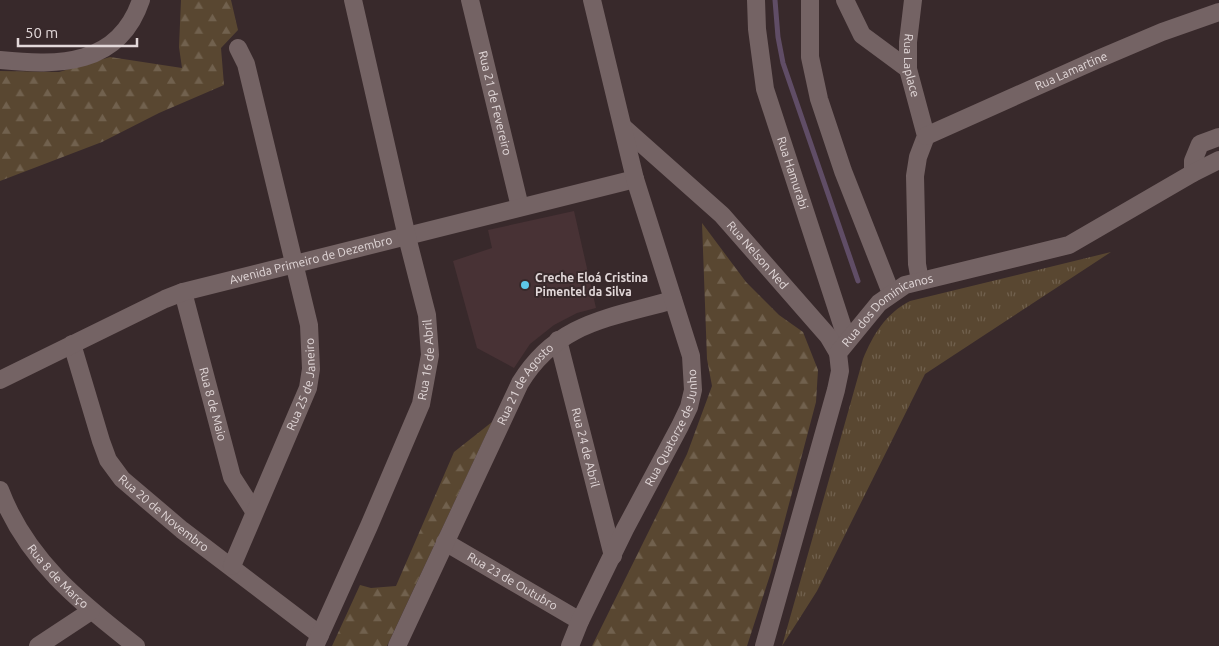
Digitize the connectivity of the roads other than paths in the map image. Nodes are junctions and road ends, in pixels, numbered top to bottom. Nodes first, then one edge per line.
1 (141, 0) edge
2 (353, 0) edge
3 (470, 0) edge
4 (592, 0) edge
5 (597, 0) edge
6 (756, 0) edge
7 (810, 0) edge
8 (845, 0) edge
9 (913, 0) edge
10 (1219, 12) edge
11 (597, 19) junction
12 (238, 48) dead end
13 (0, 60) edge
14 (908, 69) junction
15 (623, 127) junction
16 (926, 133) junction
17 (1219, 137) edge
18 (1219, 160) edge
19 (667, 165) junction
20 (1193, 173) junction
21 (636, 179) junction
22 (520, 207) junction
23 (407, 236) junction
24 (294, 264) junction
25 (920, 281) junction
26 (183, 292) junction
27 (891, 292) junction
28 (673, 300) junction
29 (558, 340) junction
30 (72, 344) junction
31 (843, 347) junction
32 (0, 380) edge
33 (0, 490) edge
34 (254, 511) junction
35 (445, 542) junction
36 (613, 556) junction
37 (232, 566) junction
38 (91, 611) junction
39 (580, 621) junction
40 (317, 640) edge
41 (38, 646) edge
42 (136, 646) edge
43 (397, 646) edge
44 (570, 646) edge
45 (764, 646) edge

1 - 13 street
2 - 23 street, Rua 16 de Abril
3 - 22 street, Rua 21 de Fevereiro
4 - 11 street
5 - 11 street
6 - 31 street, Rua Hamurabi
7 - 27 street
8 - 14 street
9 - 14 street, Rua Laplace
10 - 16 street, Rua Lamartine
11 - 15 street
12 - 24 street, Rua 25 de Janeiro
14 - 16 street, Rua Laplace
15 - 19 street, Rua Nelson Ned
15 - 21 street
16 - 25 street
17 - 20 street
18 - 20 street, Rua dos Dominicanos
19 - 21 street
19 - 31 street, Rua Nelson Ned
20 - 25 street, Rua dos Dominicanos
21 - 22 street, Avenida Primeiro de Dezembro
21 - 28 street, Rua Quatorze de Junho
22 - 23 street, Avenida Primeiro de Dezembro
23 - 24 street, Avenida Primeiro de Dezembro
23 - 40 street, Rua 16 de Abril
24 - 26 street, Avenida Primeiro de Dezembro
24 - 34 street, Rua 25 de Janeiro
25 - 27 street, Rua dos Dominicanos
26 - 30 street, Avenida Primeiro de Dezembro
26 - 34 street, Rua 8 de Maio
27 - 31 street, Rua dos Dominicanos
28 - 29 street, Rua 21 de Agosto
28 - 36 street, Rua Quatorze de Junho
29 - 35 street, Rua 21 de Agosto
29 - 36 street, Rua 24 de Abril
30 - 32 street, Avenida Primeiro de Dezembro
30 - 37 street, Rua 20 de Novembro
31 - 45 street, Rua dos Dominicanos
33 - 38 street, Rua 8 de Março
34 - 37 street, Rua 25 de Janeiro
35 - 39 street, Rua 23 de Outubro
35 - 43 street, Rua 21 de Agosto
36 - 39 street, Rua Quatorze de Junho
37 - 40 street, Rua 20 de Novembro
38 - 41 street
38 - 42 street, Rua 8 de Março
39 - 44 street, Rua Quatorze de Junho

